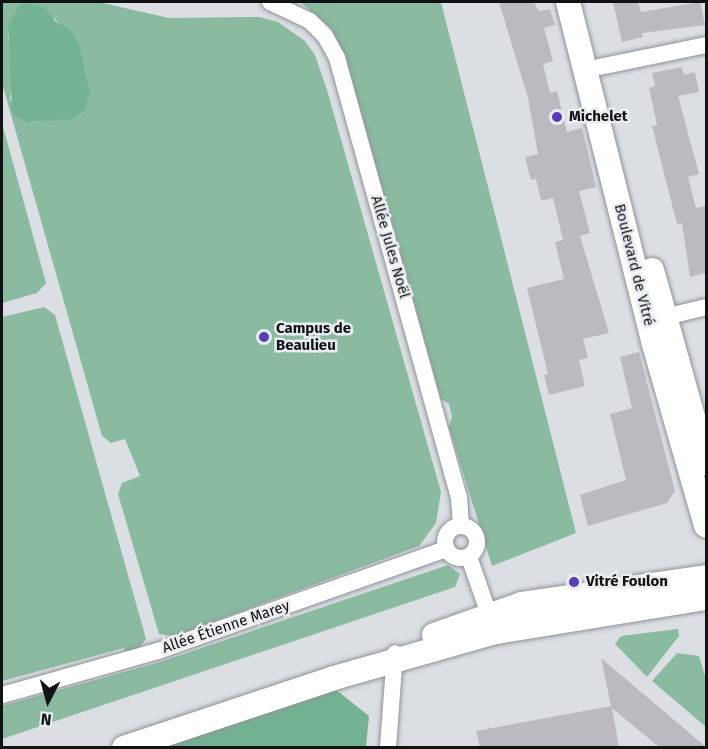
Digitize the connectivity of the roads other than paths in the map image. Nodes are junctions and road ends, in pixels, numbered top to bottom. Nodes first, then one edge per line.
1 (270, 2) edge
2 (568, 2) edge
3 (580, 2) edge
4 (706, 45) edge
5 (598, 67) junction
6 (706, 308) edge
7 (664, 317) junction
8 (706, 464) edge
9 (461, 526) junction
10 (706, 526) edge
11 (446, 549) junction
12 (470, 556) junction
13 (706, 577) edge
14 (706, 598) edge
15 (492, 624) junction
16 (394, 656) junction
17 (2, 696) edge
18 (124, 747) edge
19 (388, 747) edge

1 - 9 street, Allée Jules Noël
2 - 10 main road, Boulevard de Vitré
3 - 5 main road, Boulevard de Vitré
4 - 5 street
5 - 7 main road, Boulevard de Vitré
6 - 7 street
7 - 8 main road, Boulevard de Vitré
9 - 11 street
9 - 12 street
11 - 12 street
11 - 17 street, Allée Étienne Marey
12 - 15 street
13 - 15 main road
14 - 15 main road
15 - 16 main road
16 - 18 main road
16 - 19 street

